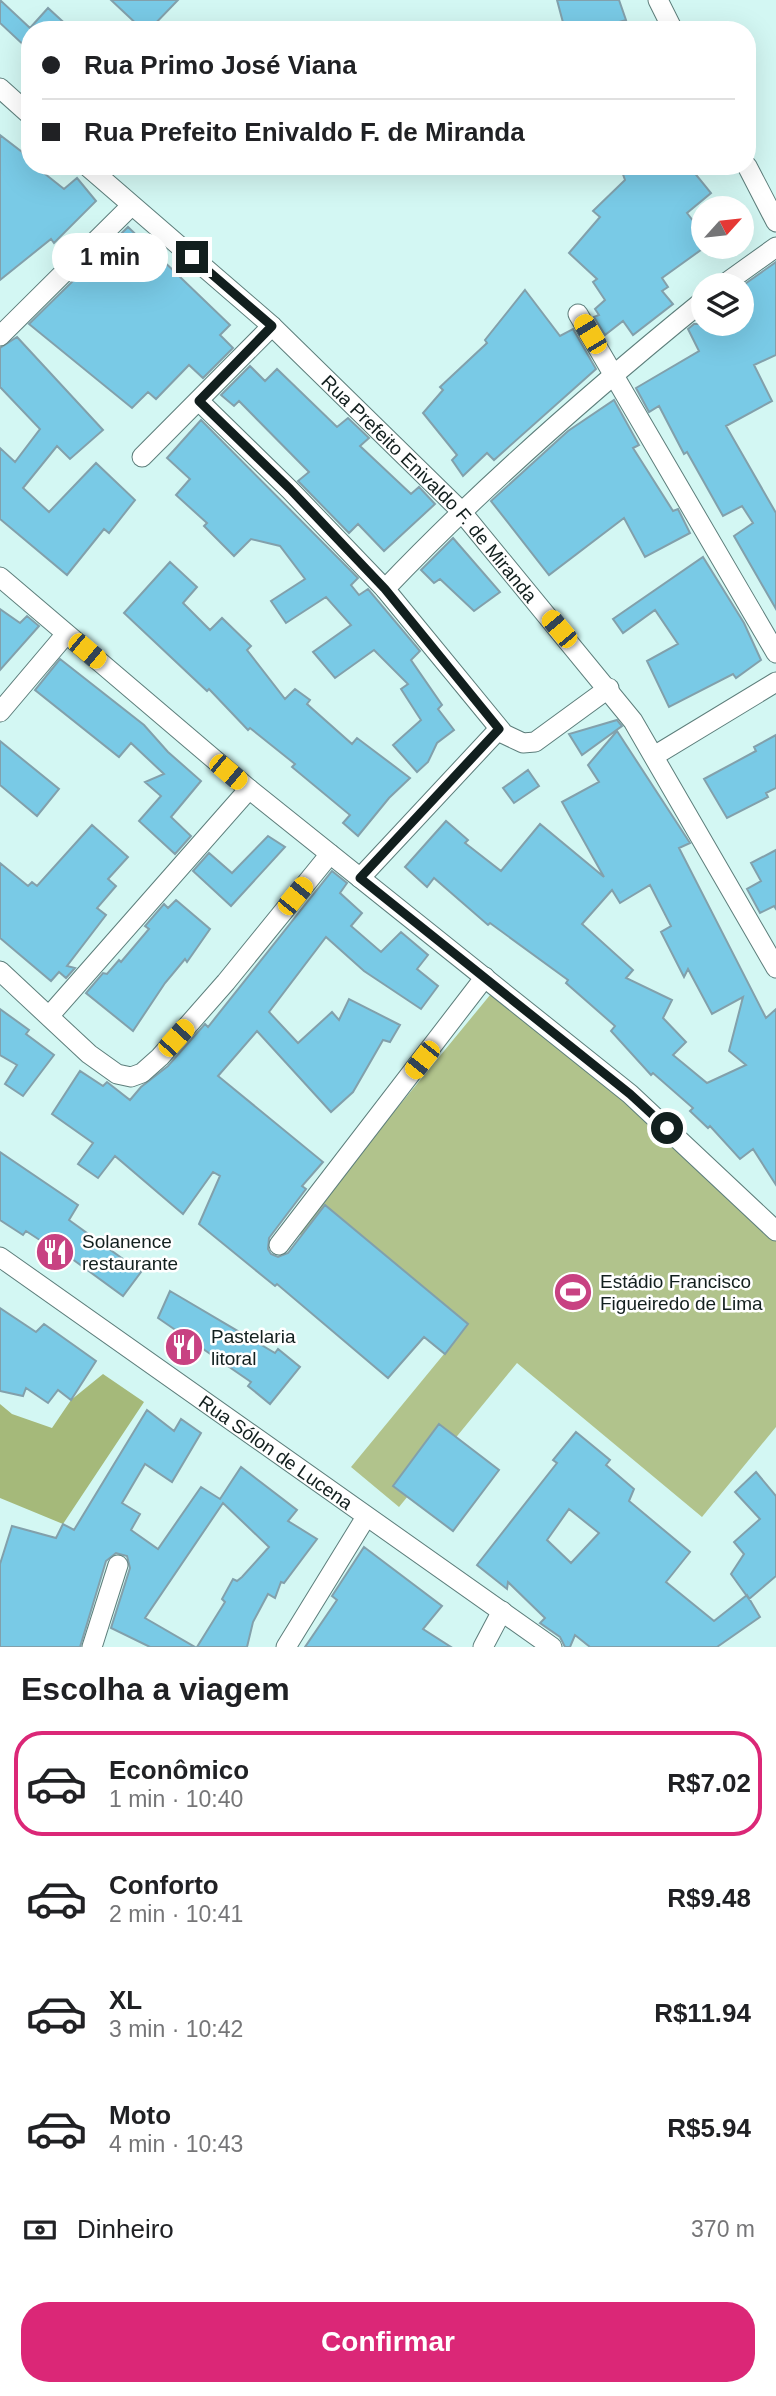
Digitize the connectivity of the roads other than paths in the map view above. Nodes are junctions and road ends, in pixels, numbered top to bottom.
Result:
1 (659, 0) edge
2 (669, 21) edge
3 (0, 88) edge
4 (21, 107) edge
5 (97, 175) edge
6 (752, 175) edge
7 (131, 206) junction
8 (776, 222) edge
9 (776, 247) edge
10 (740, 273) edge
11 (691, 311) edge
12 (578, 314) dead end
13 (272, 326) junction
14 (0, 336) edge
15 (614, 373) junction
16 (199, 401) junction
17 (142, 457) dead end
18 (460, 510) junction
19 (0, 578) edge
20 (385, 589) junction
21 (66, 634) junction
22 (776, 653) edge
23 (776, 682) edge
24 (609, 688) junction
25 (0, 712) edge
26 (499, 729) junction
27 (654, 756) junction
28 (248, 789) junction
29 (330, 854) junction
30 (360, 878) junction
31 (776, 968) edge
32 (0, 971) edge
33 (485, 977) junction
34 (50, 1015) junction
35 (776, 1230) edge
36 (279, 1245) dead end
37 (0, 1257) edge
38 (366, 1517) junction
39 (118, 1565) dead end
40 (502, 1611) junction
41 (92, 1647) edge
42 (286, 1647) edge
43 (483, 1647) edge
44 (552, 1647) edge

1 - 2 street
3 - 4 street
5 - 7 street, Rua Prefeito Enivaldo F. de Miranda
6 - 8 street
7 - 13 street, Rua Prefeito Enivaldo F. de Miranda
7 - 14 street
9 - 10 street
11 - 15 street
12 - 15 street
13 - 16 street
13 - 18 street, Rua Prefeito Enivaldo F. de Miranda
15 - 18 street
15 - 22 street
16 - 17 street
16 - 20 street
18 - 20 street
18 - 24 street, Rua Prefeito Enivaldo F. de Miranda
19 - 21 street
20 - 26 street
21 - 25 street
21 - 28 street
23 - 27 street
24 - 26 street
24 - 27 street, Rua Prefeito Enivaldo F. de Miranda
26 - 30 street
27 - 31 street, Rua Prefeito Enivaldo F. de Miranda
28 - 29 street
28 - 34 street
29 - 30 street
29 - 34 street
30 - 33 street
32 - 34 street
33 - 35 street
33 - 36 street
37 - 38 street, Rua Sólon de Lucena
38 - 40 street, Rua Sólon de Lucena
38 - 42 street
39 - 41 street
40 - 43 street
40 - 44 street, Rua Sólon de Lucena

